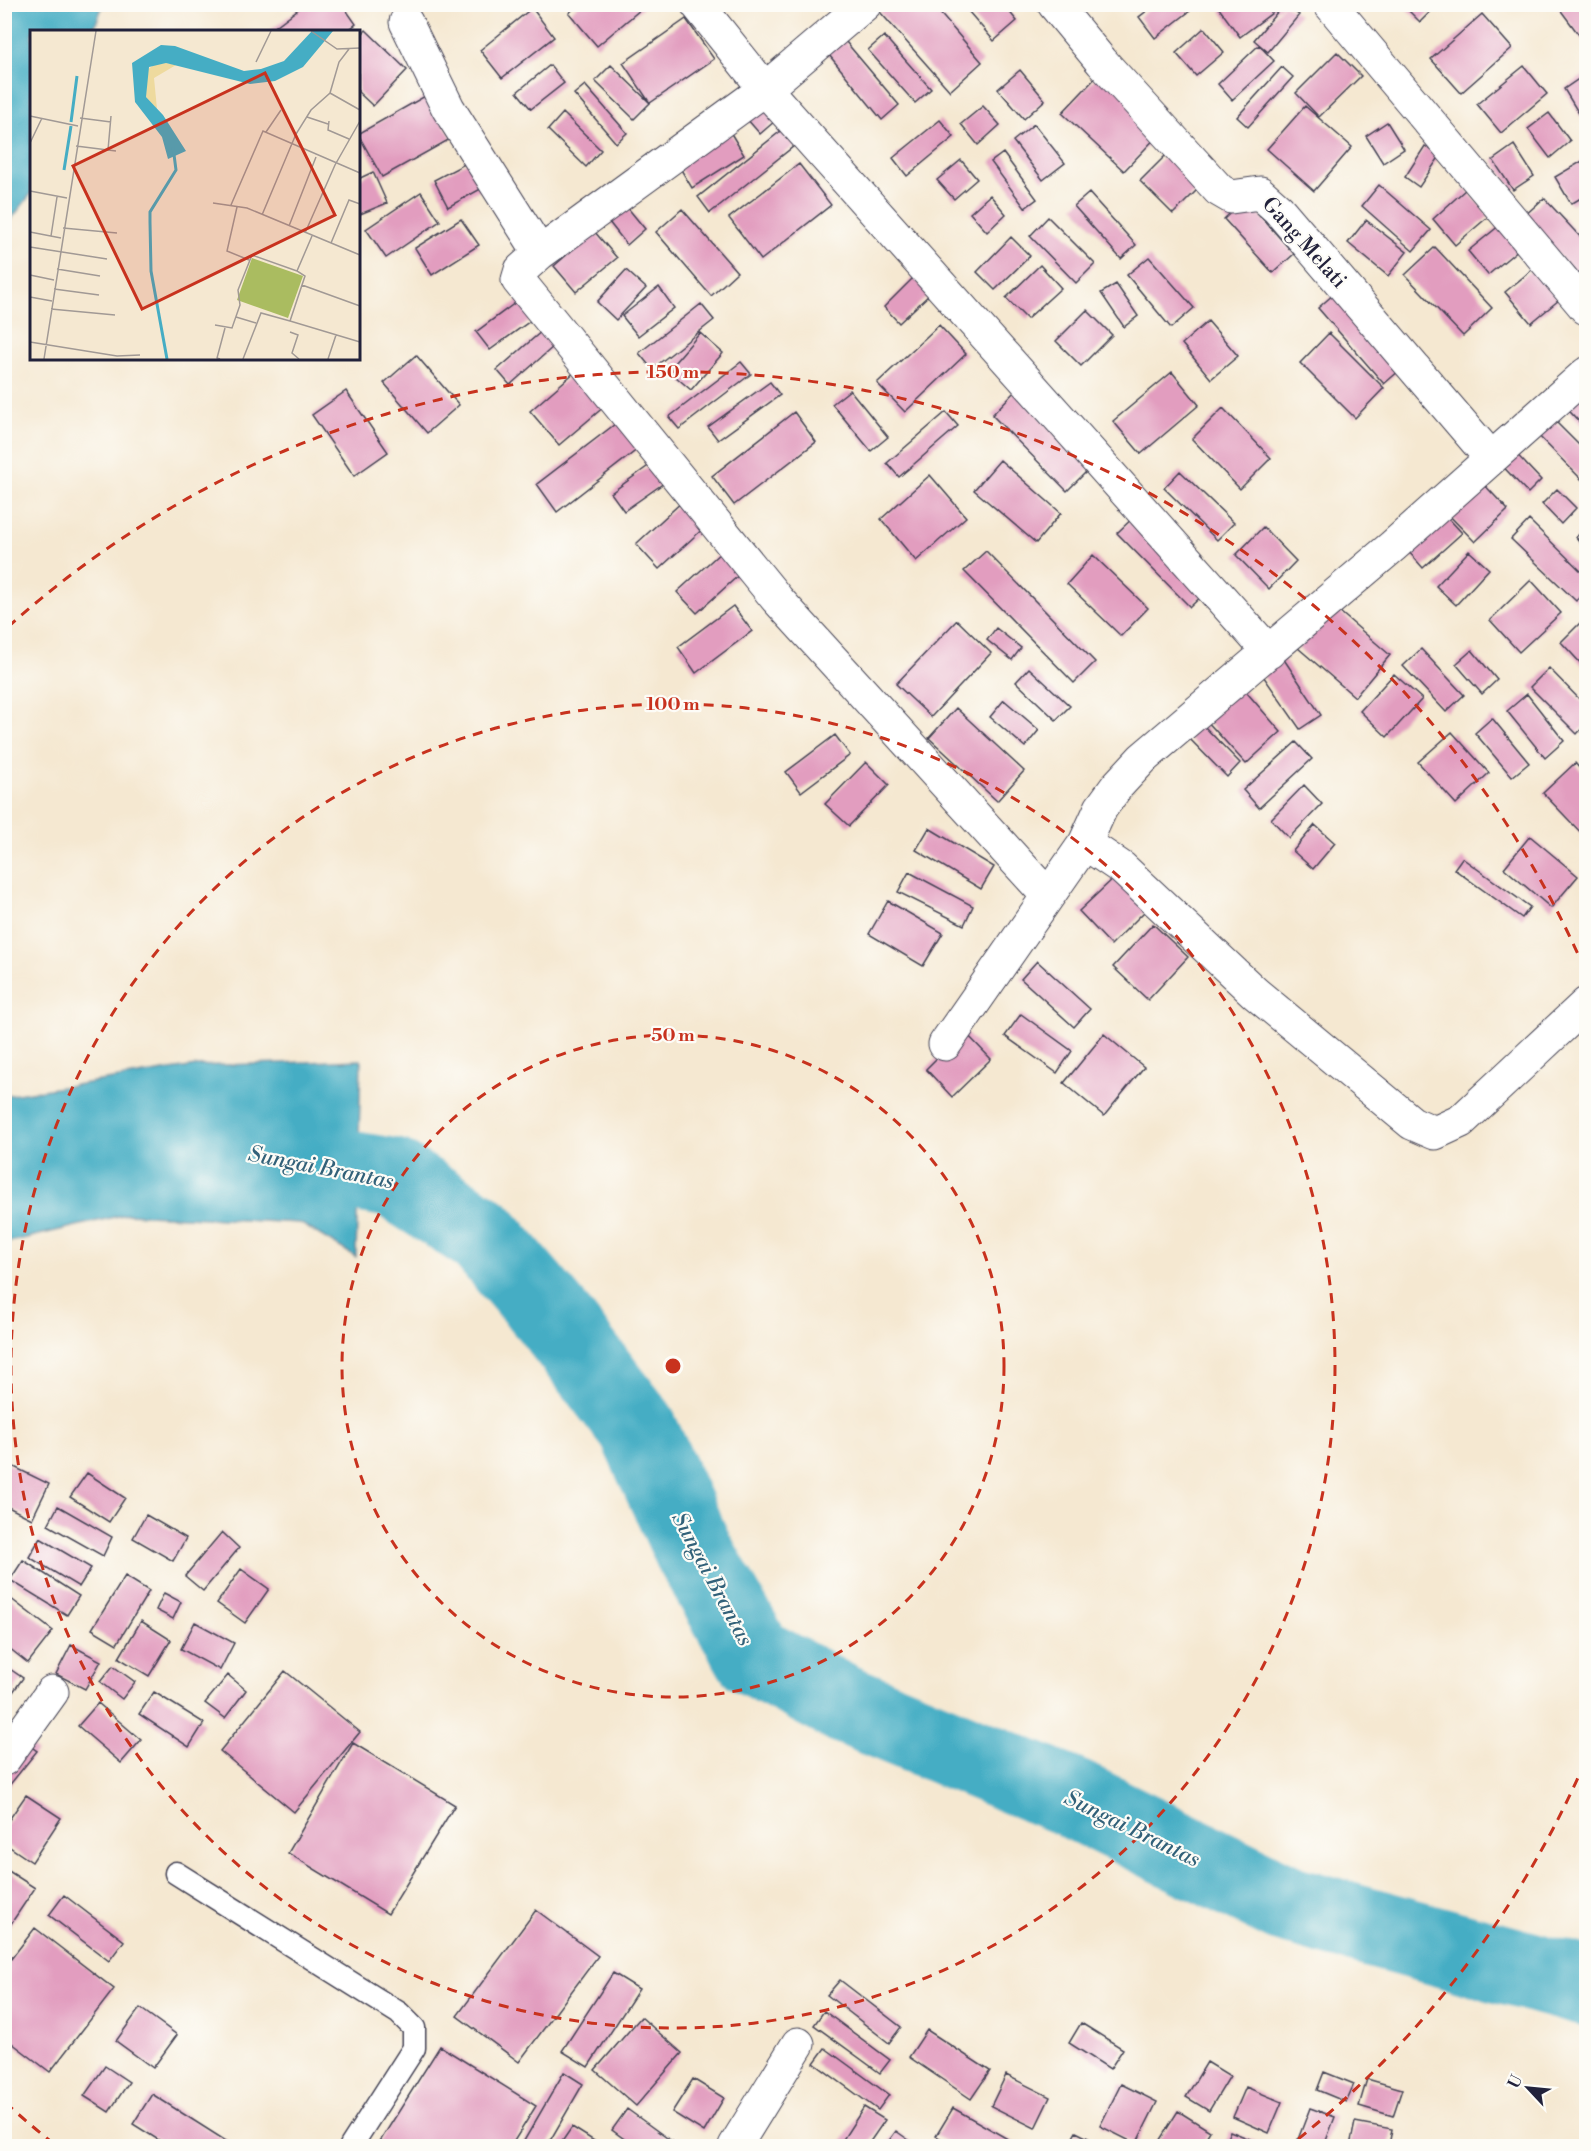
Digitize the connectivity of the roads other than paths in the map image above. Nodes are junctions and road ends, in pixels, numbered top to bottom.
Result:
1 (697, 4) edge
2 (865, 4) edge
3 (1054, 4) edge
4 (1330, 4) edge
5 (406, 22) dead end
6 (765, 90) junction
7 (540, 253) junction
8 (1587, 308) edge
9 (1587, 374) edge
10 (1491, 458) junction
11 (1269, 652) junction
12 (1085, 843) junction
13 (1048, 896) junction
14 (1587, 1004) edge
15 (945, 1044) dead end
16 (52, 1692) dead end
17 (4, 1759) edge
18 (176, 1873) dead end
19 (798, 2044) dead end
20 (351, 2146) edge
21 (735, 2146) edge

1 - 6 street
2 - 6 street
3 - 10 street, Gang Melati
4 - 8 street
5 - 7 street
6 - 7 street
6 - 11 street
7 - 13 street
9 - 10 street
10 - 11 street
11 - 12 street
12 - 13 street
12 - 14 street
13 - 15 street
16 - 17 street
18 - 20 lane
19 - 21 street

